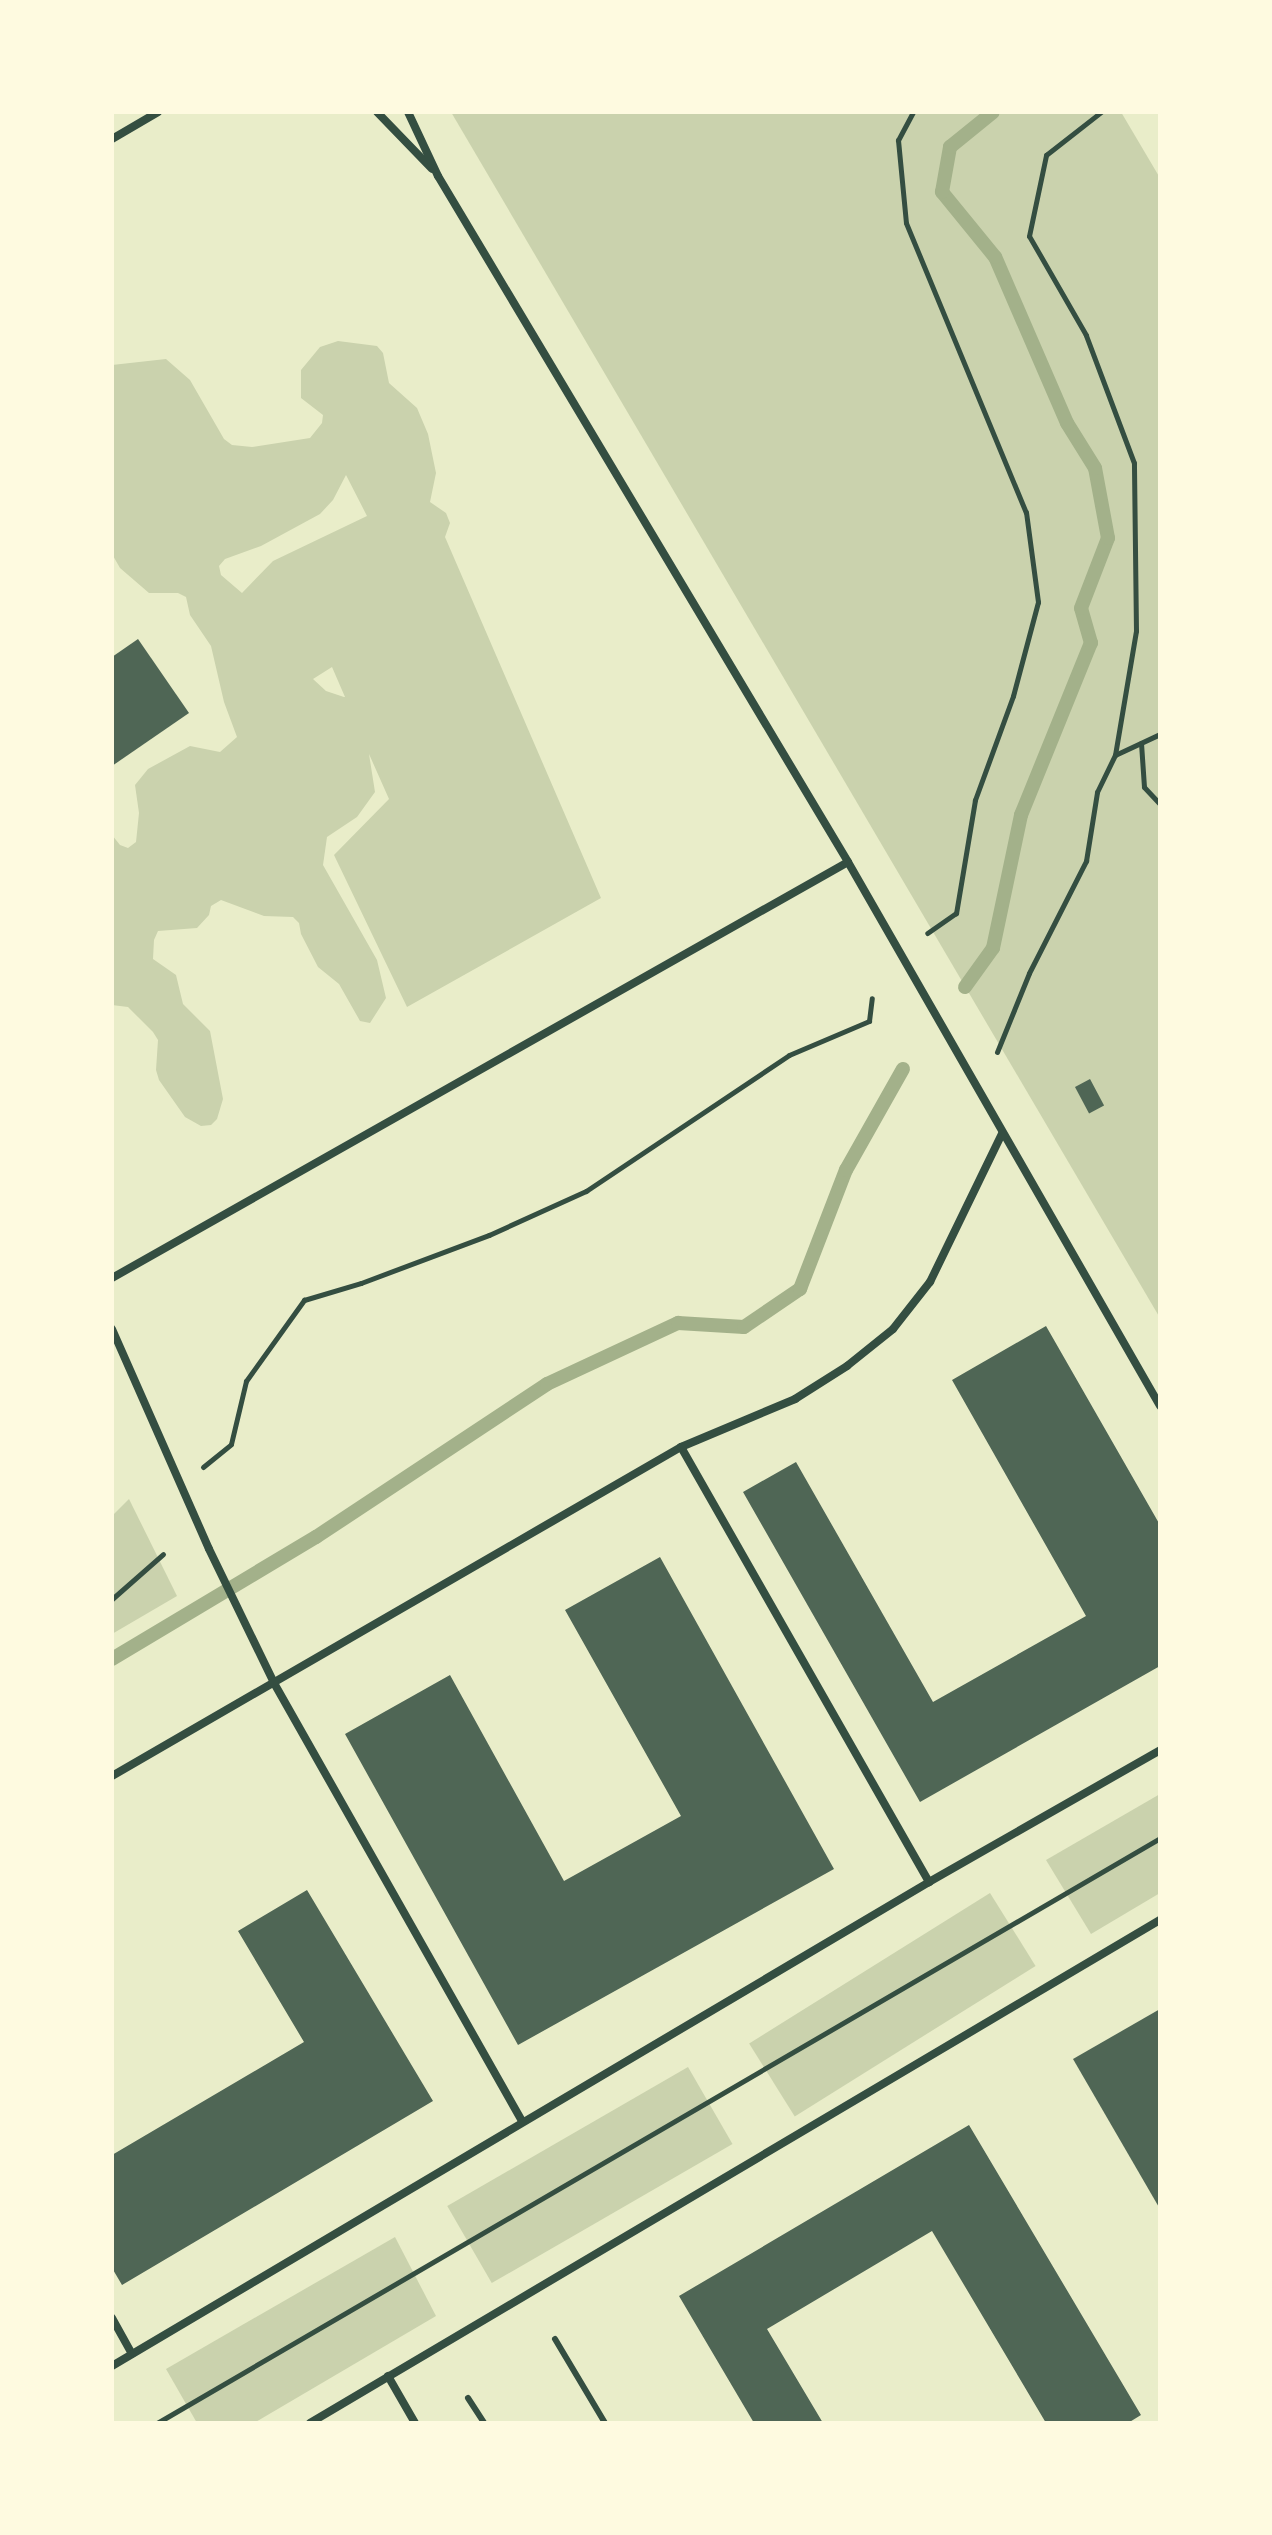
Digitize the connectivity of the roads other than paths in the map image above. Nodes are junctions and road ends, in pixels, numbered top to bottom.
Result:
1 (158, 112) edge
2 (377, 112) edge
3 (408, 112) edge
4 (112, 139) edge
5 (438, 176) junction
6 (848, 862) junction
7 (1002, 1134) junction
8 (112, 1278) edge
9 (112, 1329) edge
10 (1160, 1406) edge
11 (681, 1447) junction
12 (274, 1683) junction
13 (1160, 1750) edge
14 (112, 1776) edge
15 (929, 1882) junction
16 (1160, 1920) edge
17 (522, 2121) junction
18 (112, 2318) edge
19 (555, 2339) dead end
20 (132, 2354) junction
21 (112, 2366) edge
22 (388, 2376) junction
23 (468, 2398) dead end
24 (310, 2423) edge
25 (415, 2423) edge
26 (484, 2423) edge
27 (605, 2423) edge

1 - 4 street
2 - 5 street
3 - 5 street
5 - 6 street
6 - 7 street
6 - 8 street
7 - 10 street
7 - 11 street
9 - 12 street
11 - 12 street
11 - 15 street
12 - 14 street
12 - 17 street
13 - 15 street
15 - 17 street
16 - 22 street
17 - 20 street
18 - 20 street
19 - 27 lane
20 - 21 street
22 - 24 street
22 - 25 street
23 - 26 lane

